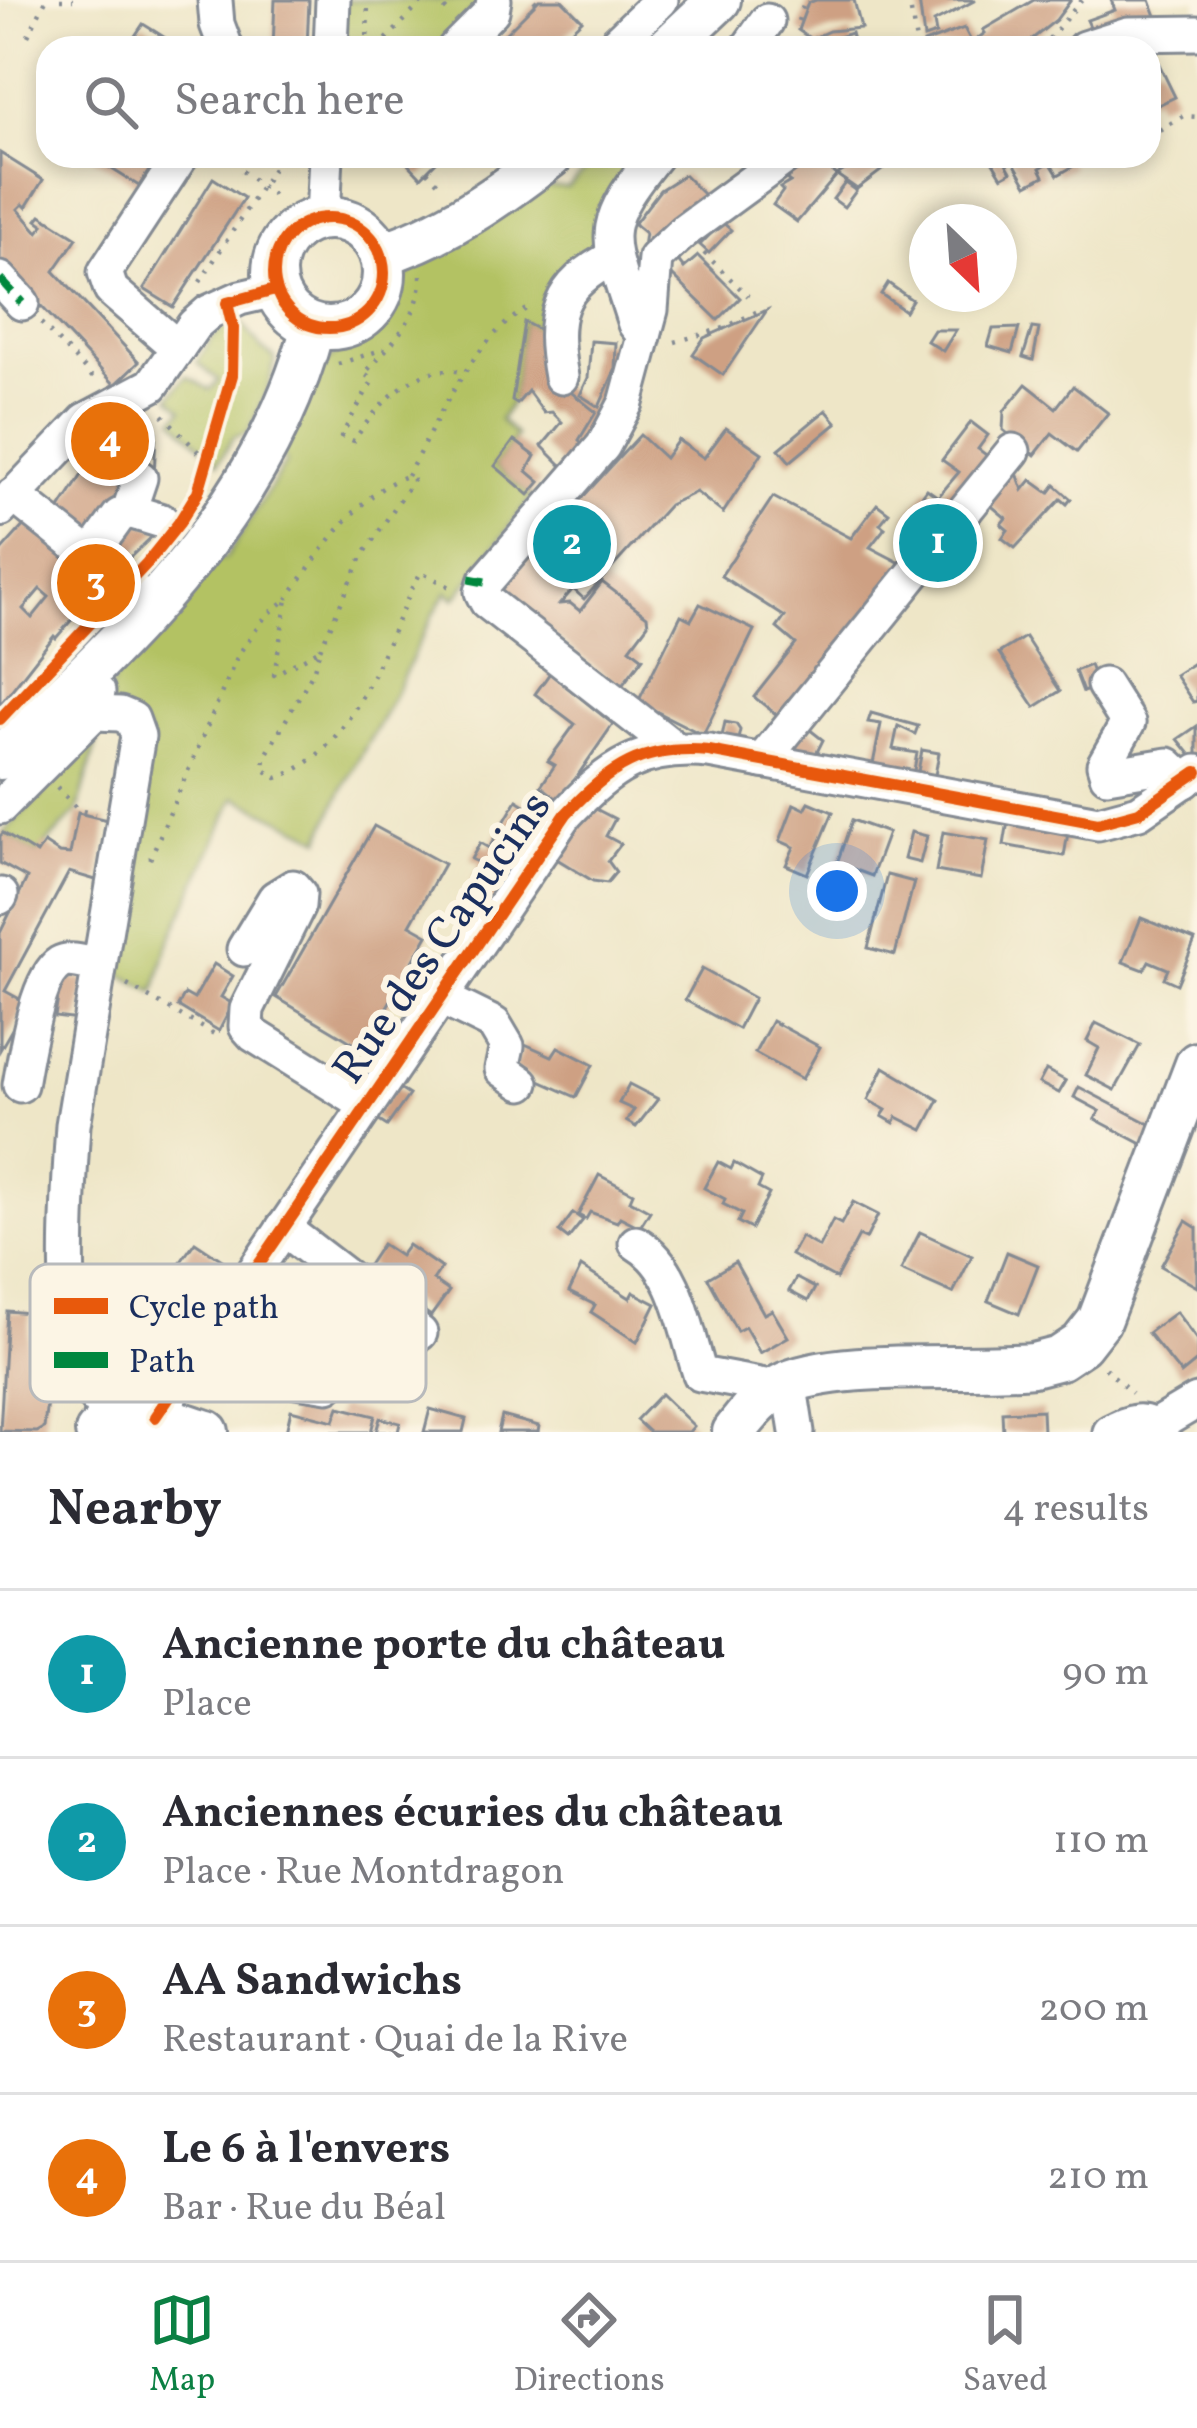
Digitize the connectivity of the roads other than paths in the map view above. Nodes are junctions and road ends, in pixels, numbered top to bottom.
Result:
1 (215, 0) edge
2 (333, 0) edge
3 (494, 0) edge
4 (610, 0) edge
5 (662, 0) edge
6 (719, 0) edge
7 (1197, 33) edge
8 (222, 36) edge
9 (332, 36) edge
10 (467, 36) edge
11 (635, 36) edge
12 (641, 36) edge
13 (648, 36) edge
14 (1123, 36) edge
15 (173, 168) edge
16 (325, 168) edge
17 (646, 168) edge
18 (771, 168) edge
19 (517, 170) edge
20 (323, 218) junction
21 (381, 254) junction
22 (614, 257) junction
23 (275, 290) junction
24 (642, 341) junction
25 (323, 345) junction
26 (178, 348) junction
27 (561, 377) dead end
28 (1012, 451) dead end
29 (5, 500) edge
30 (144, 503) dead end
31 (91, 555) junction
32 (152, 605) junction
33 (97, 664) junction
34 (1104, 685) dead end
35 (94, 713) junction
36 (674, 748) junction
37 (0, 758) edge
38 (762, 761) junction
39 (1191, 777) edge
40 (0, 807) edge
41 (244, 949) dead end
42 (111, 974) junction
43 (439, 998) junction
44 (1197, 1064) edge
45 (522, 1083) dead end
46 (20, 1085) dead end
47 (366, 1105) junction
48 (283, 1228) junction
49 (636, 1243) dead end
50 (69, 1264) edge
51 (258, 1264) edge
52 (330, 1264) edge
53 (780, 1387) junction
54 (1197, 1401) edge
55 (136, 1402) edge
56 (114, 1424) edge
57 (1140, 1427) edge
58 (207, 1432) edge
59 (734, 1432) edge
60 (796, 1432) edge

1 - 8 street
2 - 9 street
3 - 10 street
4 - 11 street
5 - 12 street
6 - 13 main road
7 - 14 street
15 - 26 street
16 - 20 street
17 - 22 street
18 - 24 street
19 - 21 main road
20 - 21 main road
20 - 23 main road
21 - 25 main road
22 - 24 street
22 - 27 street
23 - 25 main road
23 - 26 street
24 - 36 street
25 - 32 main road
26 - 29 street
28 - 38 street
29 - 31 street
30 - 31 street
31 - 32 street
32 - 33 main road
33 - 35 street
33 - 37 main road
34 - 39 street
35 - 40 street
35 - 42 street
36 - 38 street, Rue des Capucins
36 - 43 street, Rue des Capucins
38 - 39 street, Rue des Capucins
41 - 47 street
42 - 46 street
42 - 50 street
43 - 45 street
43 - 47 street, Rue des Capucins
44 - 53 main road
47 - 48 street, Rue des Capucins
48 - 51 street, Rue des Capucins
48 - 52 street
49 - 53 street
53 - 59 main road
53 - 60 street
54 - 57 street
55 - 56 street, Rue des Capucins
56 - 58 main road

